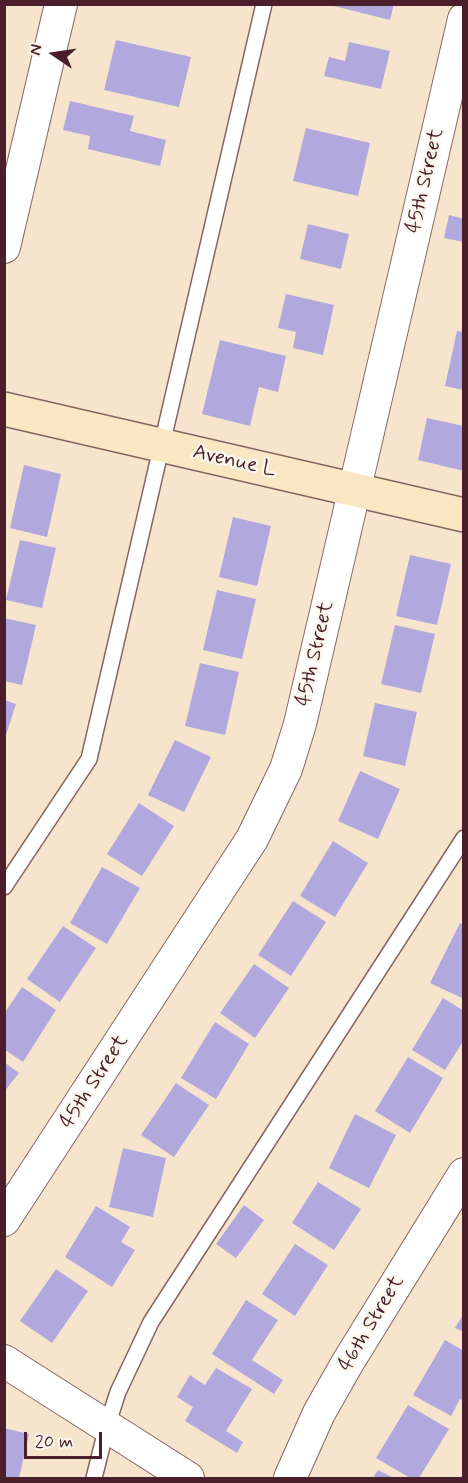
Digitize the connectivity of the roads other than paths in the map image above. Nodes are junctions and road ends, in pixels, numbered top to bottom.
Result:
1 (61, 4) edge
2 (264, 4) edge
3 (464, 20) edge
4 (4, 247) edge
5 (4, 409) edge
6 (163, 445) junction
7 (354, 490) junction
8 (464, 515) edge
9 (464, 838) edge
10 (4, 887) edge
11 (464, 1174) edge
12 (4, 1220) edge
13 (4, 1361) edge
14 (106, 1426) junction
15 (94, 1479) edge
16 (188, 1479) edge
17 (290, 1479) edge

1 - 4 street
2 - 6 lane
3 - 7 street, 45th Street
5 - 6 street, Avenue L
6 - 7 street, Avenue L
6 - 10 lane
7 - 8 street, Avenue L
7 - 12 street, 45th Street
9 - 14 lane
11 - 17 street, 46th Street
13 - 14 street
14 - 15 lane
14 - 16 street

